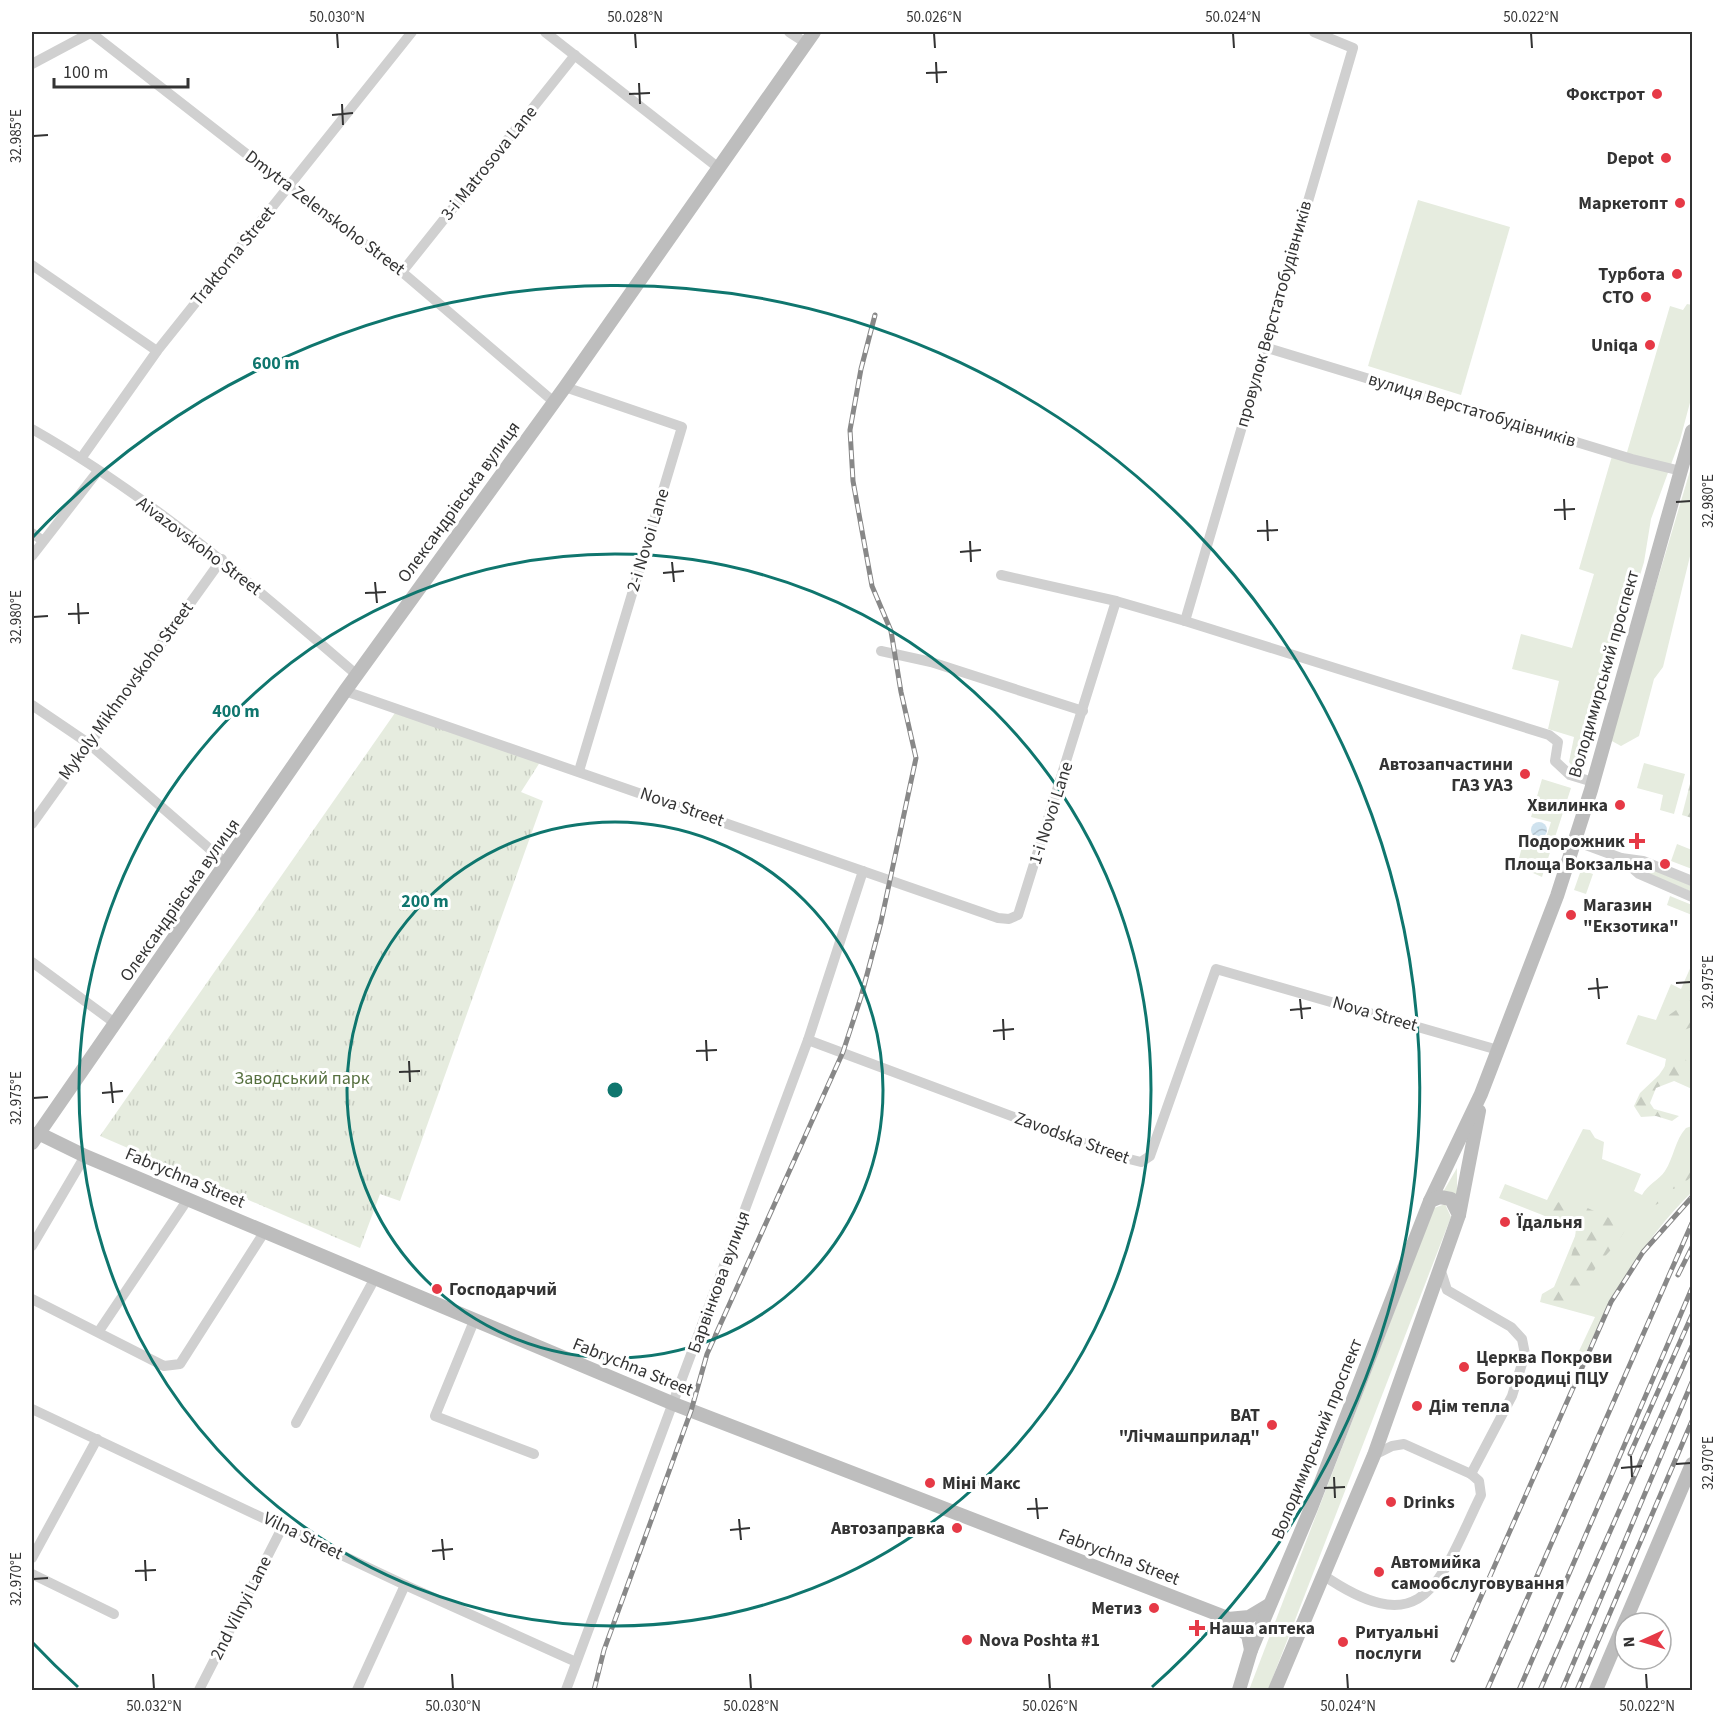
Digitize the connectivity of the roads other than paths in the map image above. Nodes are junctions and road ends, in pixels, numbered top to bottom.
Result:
1 (91, 32) edge
2 (412, 32) edge
3 (545, 32) edge
4 (789, 32) edge
5 (814, 32) edge
6 (1314, 32) edge
7 (806, 43) junction
8 (575, 55) junction
9 (32, 64) edge
10 (720, 169) junction
11 (289, 187) junction
12 (32, 265) edge
13 (402, 272) junction
14 (1263, 346) junction
15 (157, 351) junction
16 (566, 387) junction
17 (554, 402) junction
18 (32, 429) edge
19 (1692, 431) edge
20 (82, 457) junction
21 (98, 471) junction
22 (1681, 471) junction
23 (32, 532) edge
24 (42, 540) junction
25 (32, 556) edge
26 (222, 559) junction
27 (1001, 575) dead end
28 (1116, 601) junction
29 (1185, 621) junction
30 (881, 651) dead end
31 (357, 675) junction
32 (345, 691) junction
33 (32, 705) edge
34 (1083, 711) junction
35 (87, 743) junction
36 (579, 771) junction
37 (1593, 782) junction
38 (32, 824) edge
39 (1575, 841) junction
40 (1621, 858) junction
41 (227, 864) junction
42 (863, 871) junction
43 (1692, 881) edge
44 (1692, 897) edge
45 (1018, 915) joint
46 (32, 962) edge
47 (1216, 969) joint
48 (116, 1024) junction
49 (808, 1040) junction
50 (1498, 1050) junction
51 (1481, 1094) junction
52 (34, 1136) edge
53 (85, 1156) junction
54 (188, 1199) junction
55 (1430, 1202) junction
56 (1459, 1215) junction
57 (265, 1232) junction
58 (32, 1246) edge
59 (1440, 1267) junction
60 (375, 1278) junction
61 (32, 1299) edge
62 (474, 1321) junction
63 (99, 1331) junction
64 (674, 1404) junction
65 (32, 1409) edge
66 (296, 1423) dead end
67 (97, 1439) junction
68 (534, 1454) dead end
69 (1374, 1455) junction
70 (1692, 1464) edge
71 (1471, 1473) junction
72 (283, 1526) junction
73 (32, 1558) edge
74 (32, 1574) edge
75 (1323, 1575) junction
76 (405, 1585) junction
77 (1269, 1605) junction
78 (114, 1614) dead end
79 (1246, 1623) junction
80 (1251, 1650) junction
81 (576, 1662) junction
82 (199, 1690) edge
83 (357, 1690) edge
84 (566, 1690) edge
85 (1239, 1690) edge
86 (1275, 1690) edge
87 (1596, 1690) edge

1 - 9 street
1 - 11 street, Dmytra Zelenskoho Street
2 - 11 street, Traktorna Street
3 - 8 street
4 - 7 street
5 - 7 main road, Олександрівська вулиця
6 - 14 street, провулок Верстатобудівників
7 - 10 main road, Олександрівська вулиця
8 - 10 street
8 - 13 street, 3-i Matrosova Lane
10 - 16 main road, Олександрівська вулиця
11 - 13 street, Dmytra Zelenskoho Street
11 - 15 street, Traktorna Street
12 - 15 street
13 - 17 street, Dmytra Zelenskoho Street
14 - 22 street, вулиця Верстатобудівників
14 - 29 street, провулок Верстатобудівників
15 - 20 street, Traktorna Street
16 - 17 main road, Олександрівська вулиця
16 - 36 street, 2-i Novoi Lane
17 - 31 main road, Олександрівська вулиця
18 - 20 street, Aivazovskoho Street
19 - 22 main road, Володимирський проспект
20 - 21 street, Aivazovskoho Street
21 - 24 street
21 - 26 street, Aivazovskoho Street
22 - 37 main road, Володимирський проспект
23 - 24 street
24 - 25 street
26 - 31 street, Aivazovskoho Street
26 - 35 street, Mykoly Mikhnovskoho Street
27 - 28 street
28 - 29 street
28 - 34 street, 1-i Novoi Lane
29 - 37 street
30 - 34 street
31 - 32 main road, Олександрівська вулиця
32 - 36 street, Nova Street
32 - 41 main road, Олександрівська вулиця
33 - 35 street
34 - 45 street, 1-i Novoi Lane
35 - 38 street, Mykoly Mikhnovskoho Street
35 - 41 street
36 - 42 street, Nova Street
37 - 39 main road, Володимирський проспект
39 - 40 street
39 - 50 main road, Володимирський проспект
40 - 43 street
40 - 44 street
41 - 48 main road, Олександрівська вулиця
42 - 45 street, Nova Street
42 - 49 street, Барвінкова вулиця
46 - 48 street
47 - 49 street, Zavodska Street
47 - 50 street, Nova Street
48 - 52 main road, Олександрівська вулиця
49 - 64 street, Барвінкова вулиця
50 - 51 main road, Володимирський проспект
51 - 55 main road, Володимирський проспект
51 - 56 main road, Володимирський проспект
52 - 53 main road, Fabrychna Street
53 - 54 main road, Fabrychna Street
53 - 58 street
54 - 57 main road, Fabrychna Street
54 - 63 street
55 - 56 main road
55 - 77 main road, Володимирський проспект
56 - 59 main road, Володимирський проспект
57 - 60 main road, Fabrychna Street
57 - 63 street
59 - 69 main road, Володимирський проспект
59 - 71 street
60 - 62 main road, Fabrychna Street
60 - 66 street
61 - 63 street
62 - 64 main road, Fabrychna Street
62 - 68 street
64 - 79 main road, Fabrychna Street
64 - 81 street, Барвінкова вулиця
65 - 67 street, Vilna Street
67 - 72 street, Vilna Street
67 - 73 street
69 - 71 street
69 - 75 main road, Володимирський проспект
70 - 87 main road
71 - 75 street
72 - 76 street, Vilna Street
72 - 82 street, 2nd Vilnyi Lane
74 - 78 street
75 - 86 main road, Володимирський проспект
76 - 81 street, Vilna Street
76 - 83 street
77 - 79 main road
77 - 80 main road, Володимирський проспект
79 - 80 main road
80 - 85 main road, Володимирський проспект
81 - 84 street, Барвінкова вулиця

